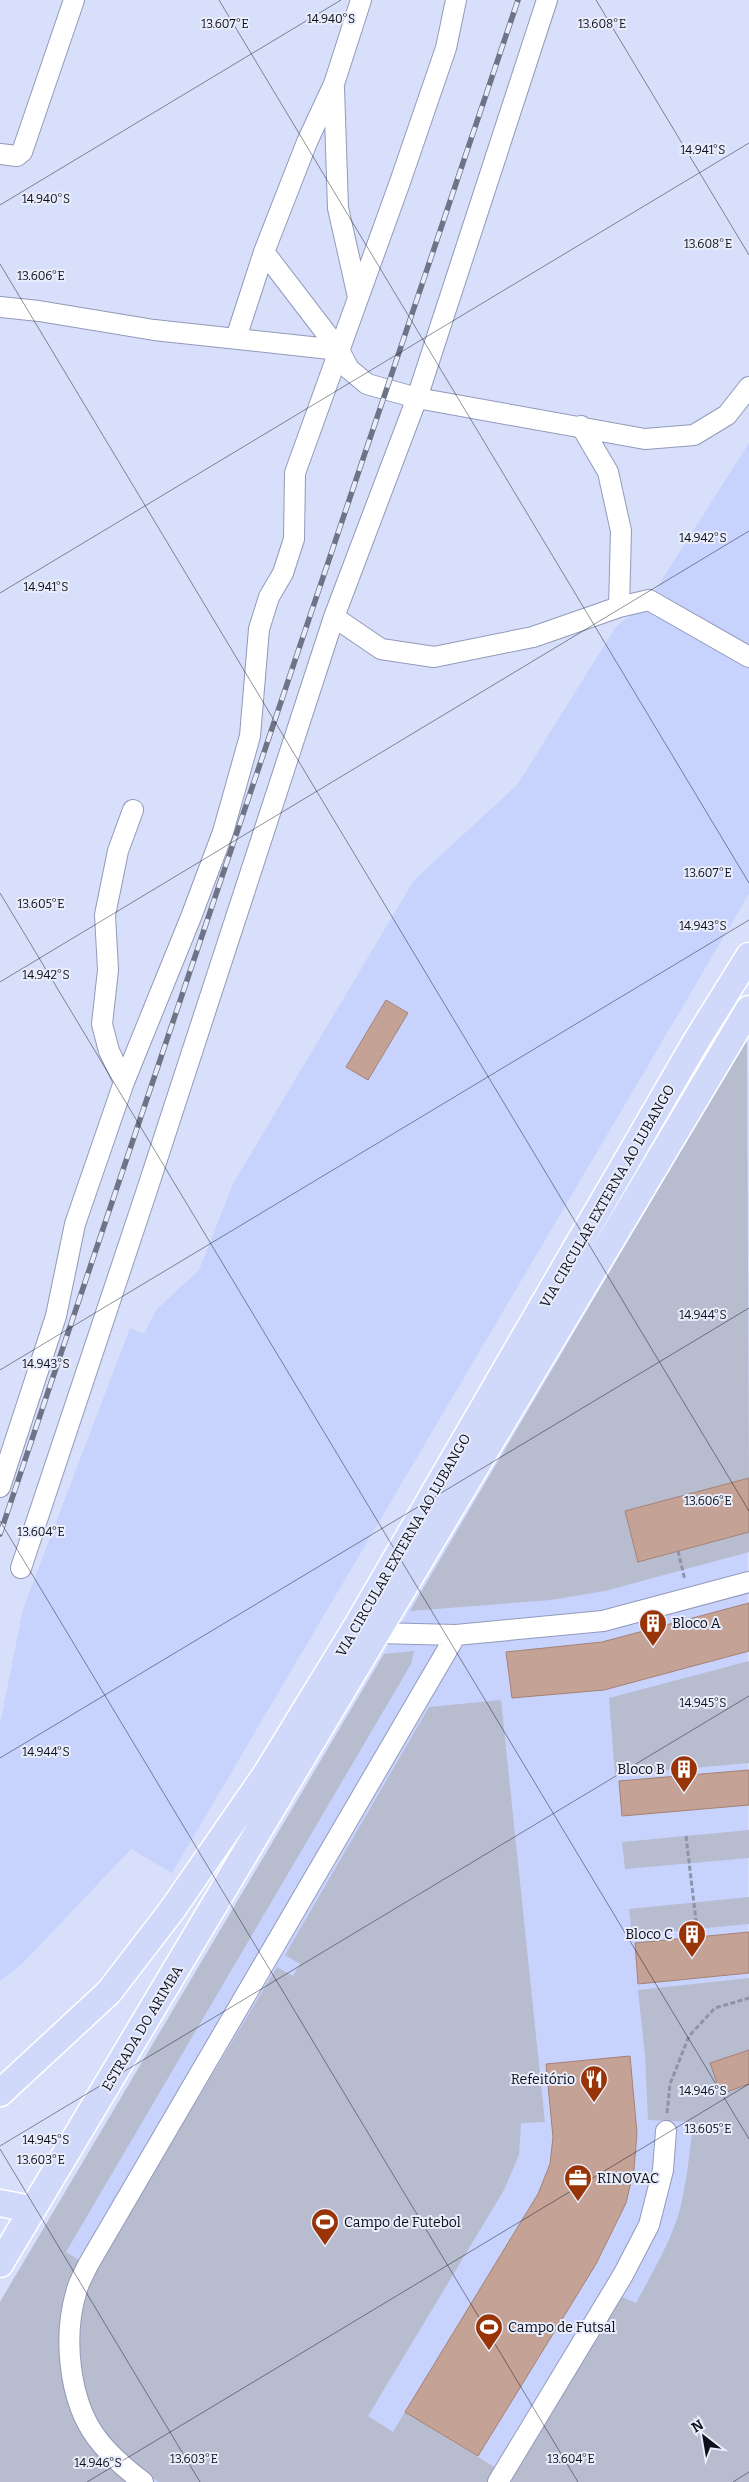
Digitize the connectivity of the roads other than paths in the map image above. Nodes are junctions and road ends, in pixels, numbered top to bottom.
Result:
1 (74, 0) edge
2 (361, 0) edge
3 (456, 0) edge
4 (548, 0) edge
5 (334, 84) junction
6 (0, 154) edge
7 (264, 252) junction
8 (358, 297) junction
9 (0, 307) edge
10 (236, 338) junction
11 (339, 350) junction
12 (749, 387) edge
13 (417, 398) junction
14 (581, 426) junction
15 (619, 608) junction
16 (334, 617) junction
17 (749, 657) edge
18 (133, 810) dead end
19 (749, 956) edge
20 (749, 1009) edge
21 (124, 1082) junction
22 (0, 1487) edge
23 (21, 1568) dead end
24 (749, 1582) edge
25 (377, 1633) junction
26 (456, 1635) junction
27 (281, 1792) joint
28 (0, 2092) edge
29 (666, 2131) road end
30 (0, 2203) edge
31 (31, 2209) junction
32 (0, 2264) edge
33 (143, 2482) edge
34 (498, 2482) edge

1 - 6 street
2 - 5 street
3 - 8 street
4 - 13 street
5 - 7 street
5 - 8 street
7 - 10 street
7 - 11 street
8 - 11 street
9 - 10 street
10 - 11 street
11 - 13 street
11 - 21 street
12 - 14 street
13 - 14 street
13 - 16 street
14 - 15 street
15 - 16 street
15 - 17 street
16 - 23 street
18 - 21 street
19 - 28 main road, VIA CIRCULAR EXTERNA AO LUBANGO
20 - 25 main road, VIA CIRCULAR EXTERNA AO LUBANGO
21 - 22 street
24 - 26 street
25 - 26 street
25 - 27 main road, VIA CIRCULAR EXTERNA AO LUBANGO
26 - 33 street
27 - 31 main road, ESTRADA DO ARIMBA
29 - 34 street
30 - 31 main road
31 - 32 main road, ESTRADA DO ARIMBA

